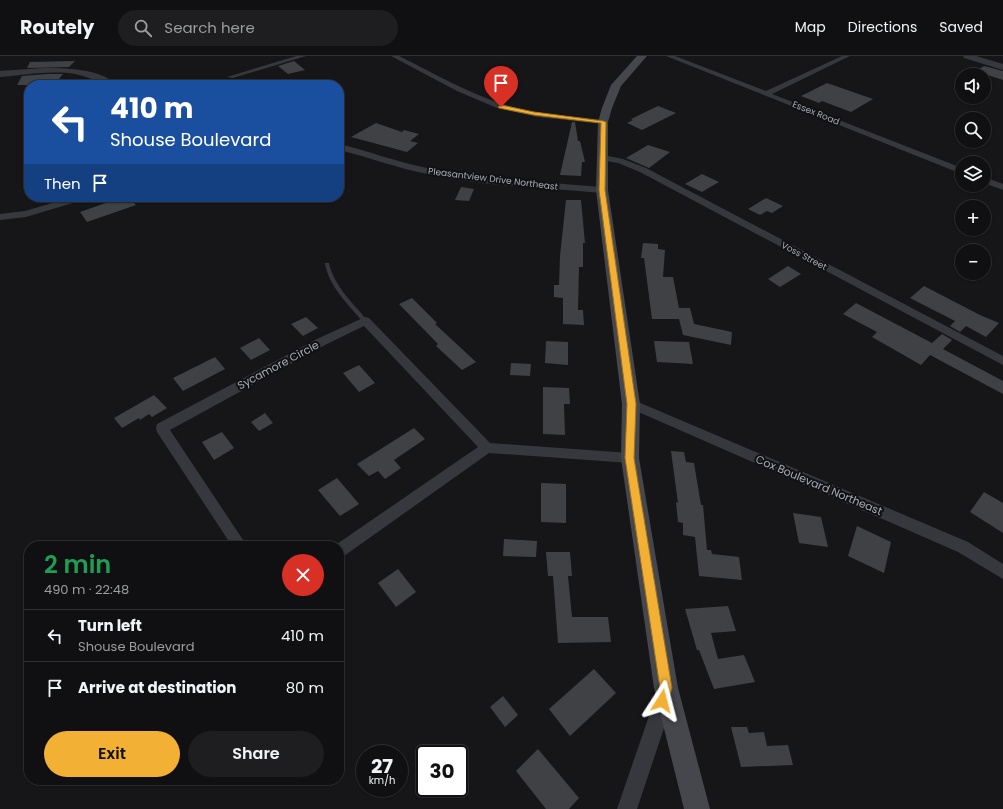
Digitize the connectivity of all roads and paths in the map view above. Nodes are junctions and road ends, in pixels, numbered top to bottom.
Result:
1 (303, 56) edge
2 (394, 56) edge
3 (642, 56) edge
4 (669, 56) edge
5 (847, 56) edge
6 (967, 56) edge
7 (1003, 67) edge
8 (0, 74) edge
9 (231, 77) dead end
10 (103, 80) edge
11 (766, 94) junction
12 (603, 122) junction
13 (344, 148) edge
14 (603, 158) junction
15 (955, 168) edge
16 (991, 183) edge
17 (1003, 187) edge
18 (602, 190) junction
19 (67, 202) edge
20 (0, 218) edge
21 (327, 264) dead end
22 (365, 321) junction
23 (1003, 361) edge
24 (631, 404) junction
25 (487, 448) junction
26 (630, 458) junction
27 (237, 541) edge
28 (344, 548) edge
29 (1003, 572) edge
30 (666, 688) junction
31 (627, 809) edge
32 (698, 809) edge

1 - 9 street
2 - 12 street
3 - 12 main road
4 - 11 street, Essex Road
5 - 11 street
6 - 7 street
8 - 10 street
11 - 15 street, Essex Road
12 - 14 main road
13 - 18 street, Pleasantview Drive Northeast
14 - 18 main road
14 - 23 street, Voss Street
16 - 17 street
18 - 24 main road
19 - 20 street
21 - 22 lane
22 - 25 street
22 - 27 street, Sycamore Circle
24 - 26 main road
24 - 29 street, Cox Boulevard Northeast
25 - 26 street
25 - 28 street
26 - 30 main road
30 - 31 street
30 - 32 main road

